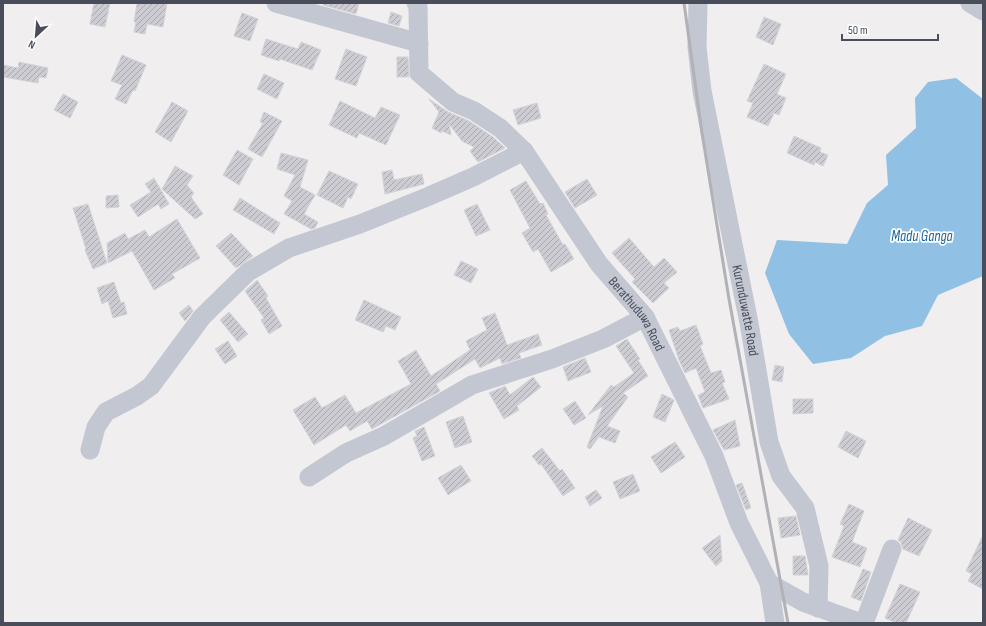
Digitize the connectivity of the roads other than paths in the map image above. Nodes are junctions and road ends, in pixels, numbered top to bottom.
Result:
1 (276, 3) edge
2 (416, 3) edge
3 (698, 3) edge
4 (970, 3) edge
5 (983, 11) edge
6 (419, 43) junction
7 (524, 151) junction
8 (645, 317) junction
9 (90, 450) dead end
10 (309, 477) dead end
11 (892, 549) dead end
12 (769, 583) junction
13 (818, 608) junction
14 (775, 623) edge
15 (862, 623) edge

1 - 6 street
2 - 6 street, Berathuduwa Road
3 - 13 street, Kurunduwatte Road
4 - 5 street
6 - 7 street, Berathuduwa Road
7 - 8 street, Berathuduwa Road
7 - 9 street
8 - 10 street
8 - 12 street, Berathuduwa Road
11 - 15 street
12 - 13 street
12 - 14 street, Berathuduwa Road
13 - 15 street

